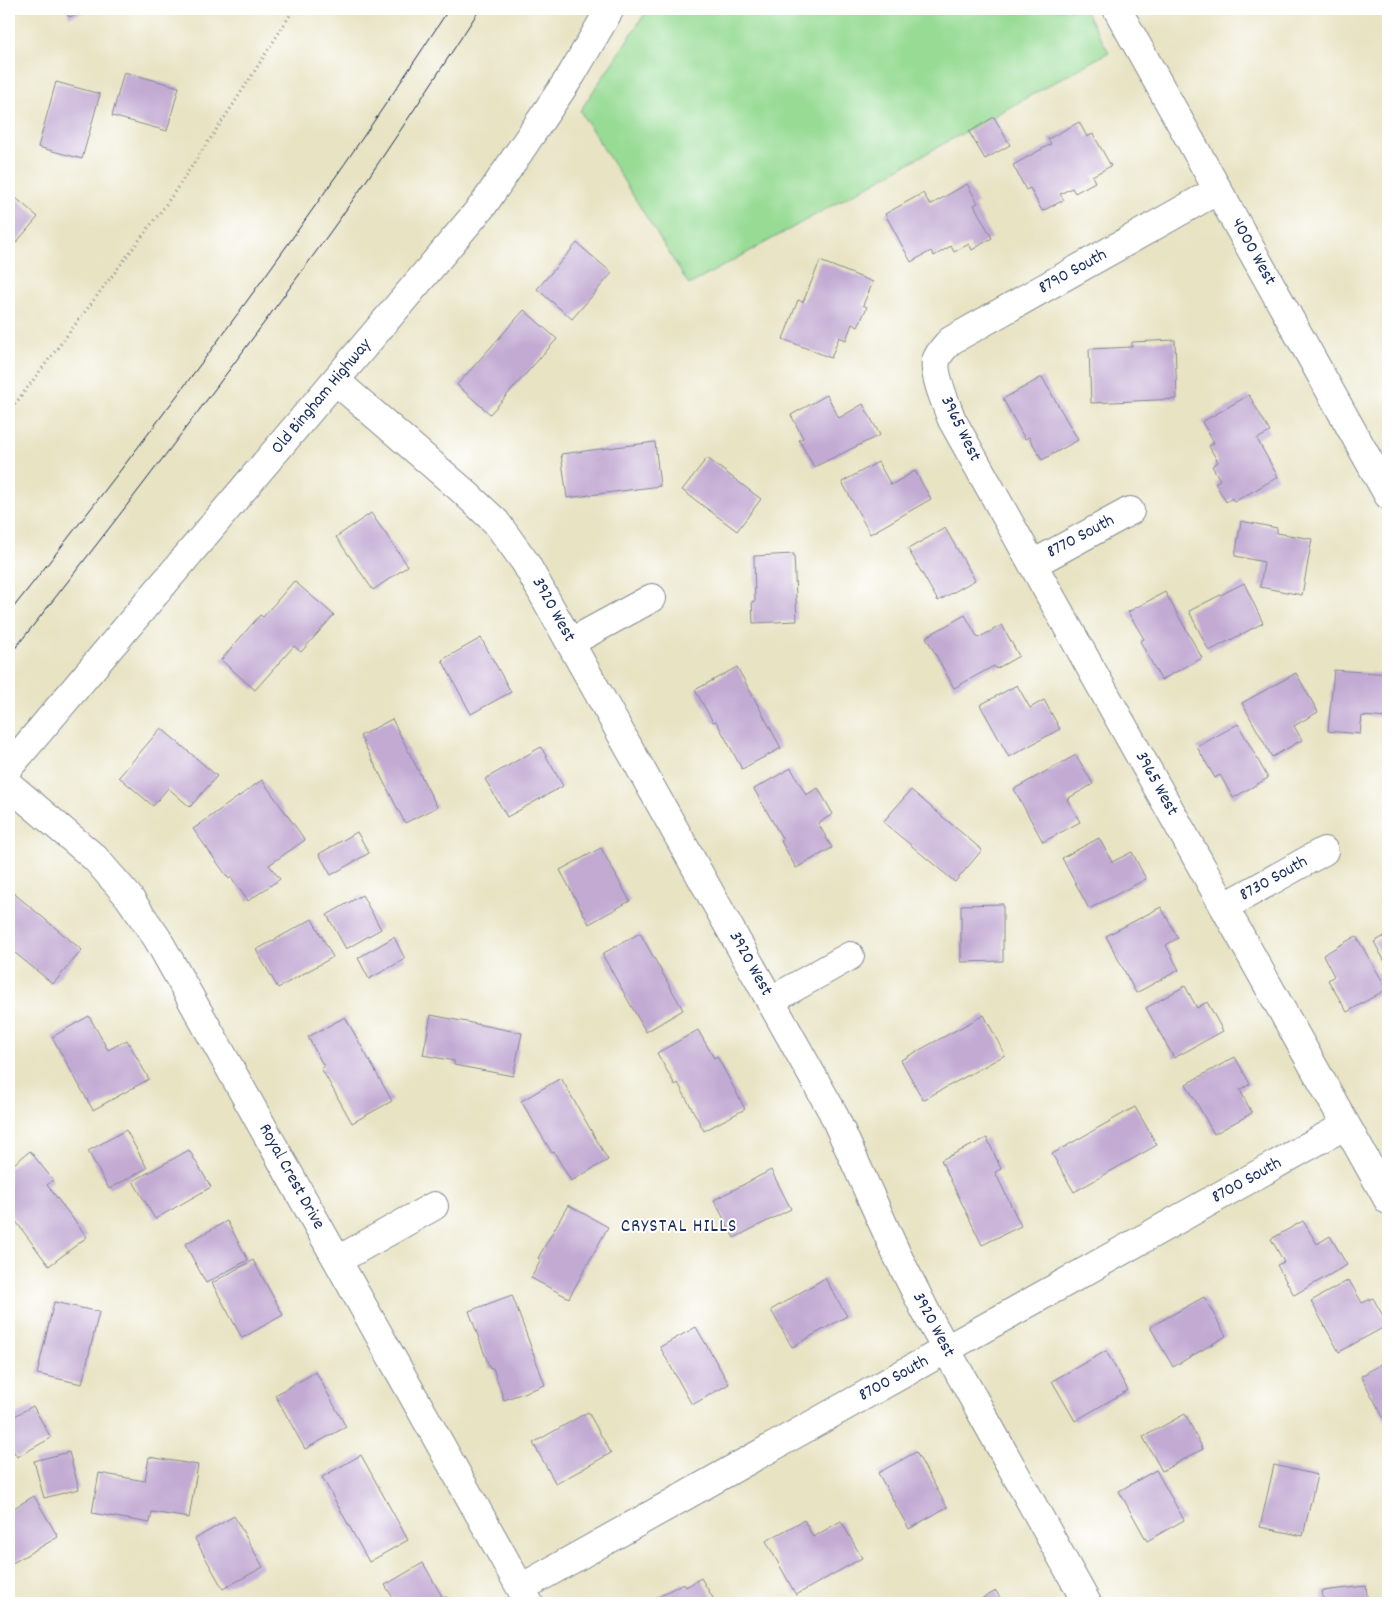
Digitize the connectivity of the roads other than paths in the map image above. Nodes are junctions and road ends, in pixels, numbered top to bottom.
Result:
1 (610, 9) edge
2 (1117, 9) edge
3 (1218, 190) junction
4 (936, 362) joint
5 (336, 381) junction
6 (1388, 495) edge
7 (1130, 511) dead end
8 (1033, 564) junction
9 (652, 598) dead end
10 (571, 642) junction
11 (9, 767) edge
12 (9, 785) edge
13 (1324, 851) dead end
14 (1224, 907) junction
15 (850, 956) dead end
16 (770, 1001) junction
17 (1346, 1125) junction
18 (1388, 1200) edge
19 (434, 1206) dead end
20 (338, 1260) junction
21 (947, 1350) junction
22 (525, 1596) edge
23 (1087, 1603) edge

1 - 5 street, Old Bingham Highway
2 - 3 street, 4000 West
3 - 4 street, 8790 South
3 - 6 street, 4000 West
4 - 8 street, 3965 West
5 - 10 street, 3920 West
5 - 11 street, Old Bingham Highway
7 - 8 street, 8770 South
8 - 14 street, 3965 West
9 - 10 street
10 - 16 street, 3920 West
12 - 20 street, Royal Crest Drive
13 - 14 street, 8730 South
14 - 17 street, 3965 West
15 - 16 street
16 - 21 street, 3920 West
17 - 18 street, 3965 West
17 - 21 street, 8700 South
19 - 20 street
20 - 22 street, Royal Crest Drive
21 - 22 street, 8700 South
21 - 23 street, 3920 West

